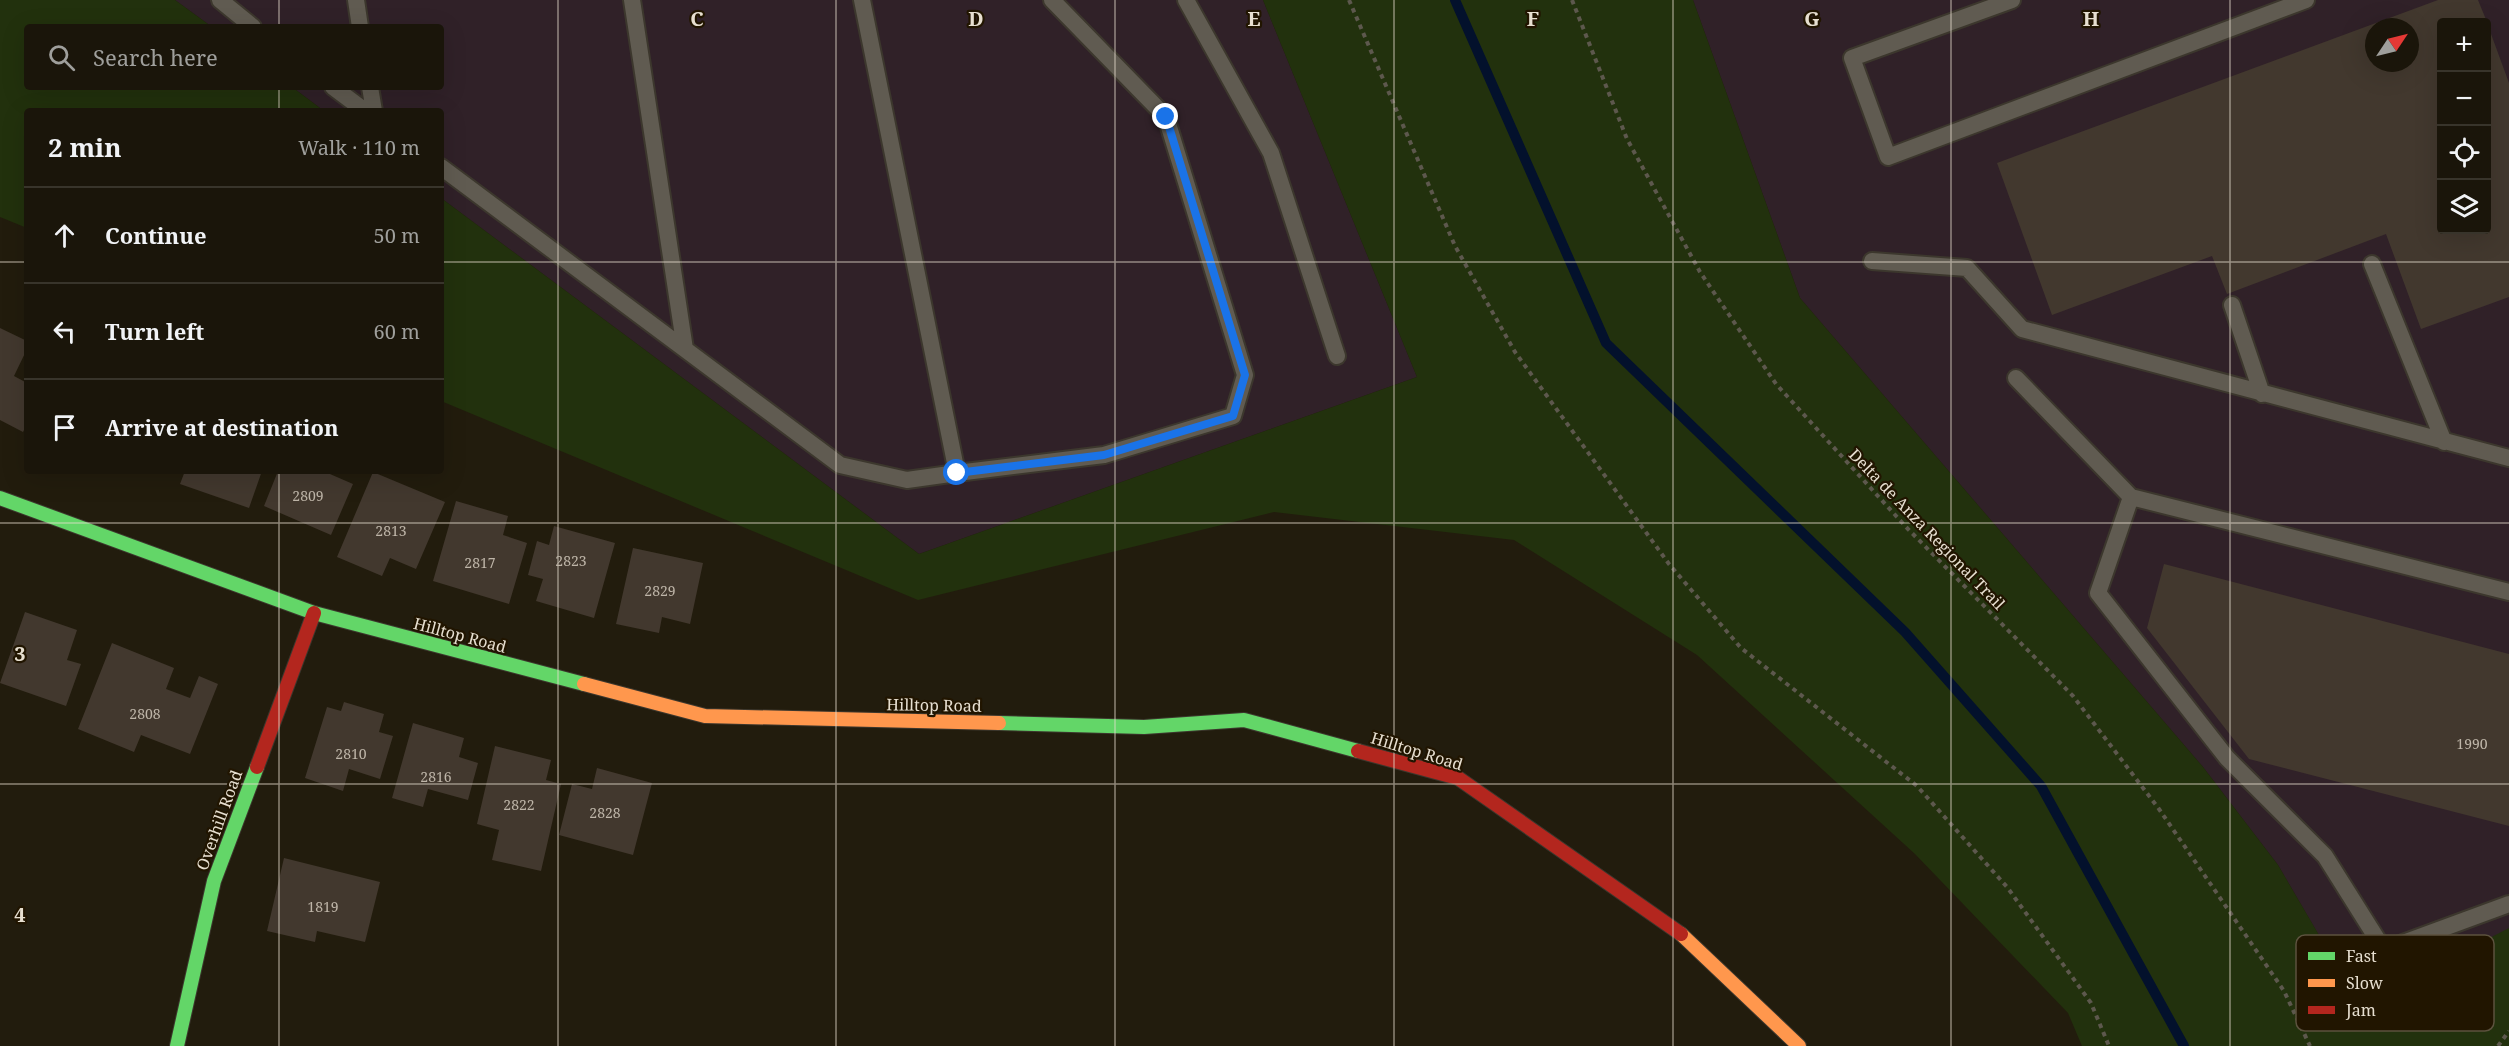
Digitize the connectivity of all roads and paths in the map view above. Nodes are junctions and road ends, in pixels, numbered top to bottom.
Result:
1 (220, 0) edge
2 (356, 0) edge
3 (632, 0) edge
4 (862, 0) edge
5 (1052, 0) edge
6 (1186, 0) edge
7 (1349, 0) edge
8 (1572, 0) edge
9 (2012, 0) edge
10 (2306, 0) edge
11 (250, 24) edge
12 (360, 24) edge
13 (337, 90) edge
14 (370, 90) edge
15 (361, 108) edge
16 (374, 108) edge
17 (444, 169) edge
18 (1872, 261) dead end
19 (2372, 264) dead end
20 (2232, 305) dead end
21 (685, 349) junction
22 (1337, 356) dead end
23 (2016, 378) dead end
24 (2262, 394) junction
25 (2444, 442) junction
26 (2509, 458) edge
27 (957, 473) junction
28 (2131, 496) junction
29 (0, 498) edge
30 (2509, 592) edge
31 (314, 613) junction
32 (2509, 904) edge
33 (2375, 935) edge
34 (2425, 935) edge
35 (2296, 1016) edge
36 (2303, 1031) edge
37 (2509, 1031) edge
38 (177, 1046) edge
39 (1798, 1046) edge
40 (2109, 1046) edge
41 (2310, 1046) edge
42 (2498, 1046) edge

1 - 11 lane
2 - 12 lane
3 - 21 lane
4 - 27 lane
5 - 27 lane
6 - 22 lane
7 - 40 path
8 - 35 path, Delta de Anza Regional Trail
9 - 10 lane
13 - 15 lane
14 - 16 lane
17 - 21 lane
18 - 24 lane
19 - 25 lane
20 - 24 lane
21 - 27 lane
23 - 28 lane
24 - 25 lane
25 - 26 lane
28 - 30 lane
28 - 33 lane
29 - 31 street, Hilltop Road
31 - 38 street, Overhill Road
31 - 39 street, Hilltop Road
32 - 34 lane
36 - 41 path, Delta de Anza Regional Trail
37 - 42 path

